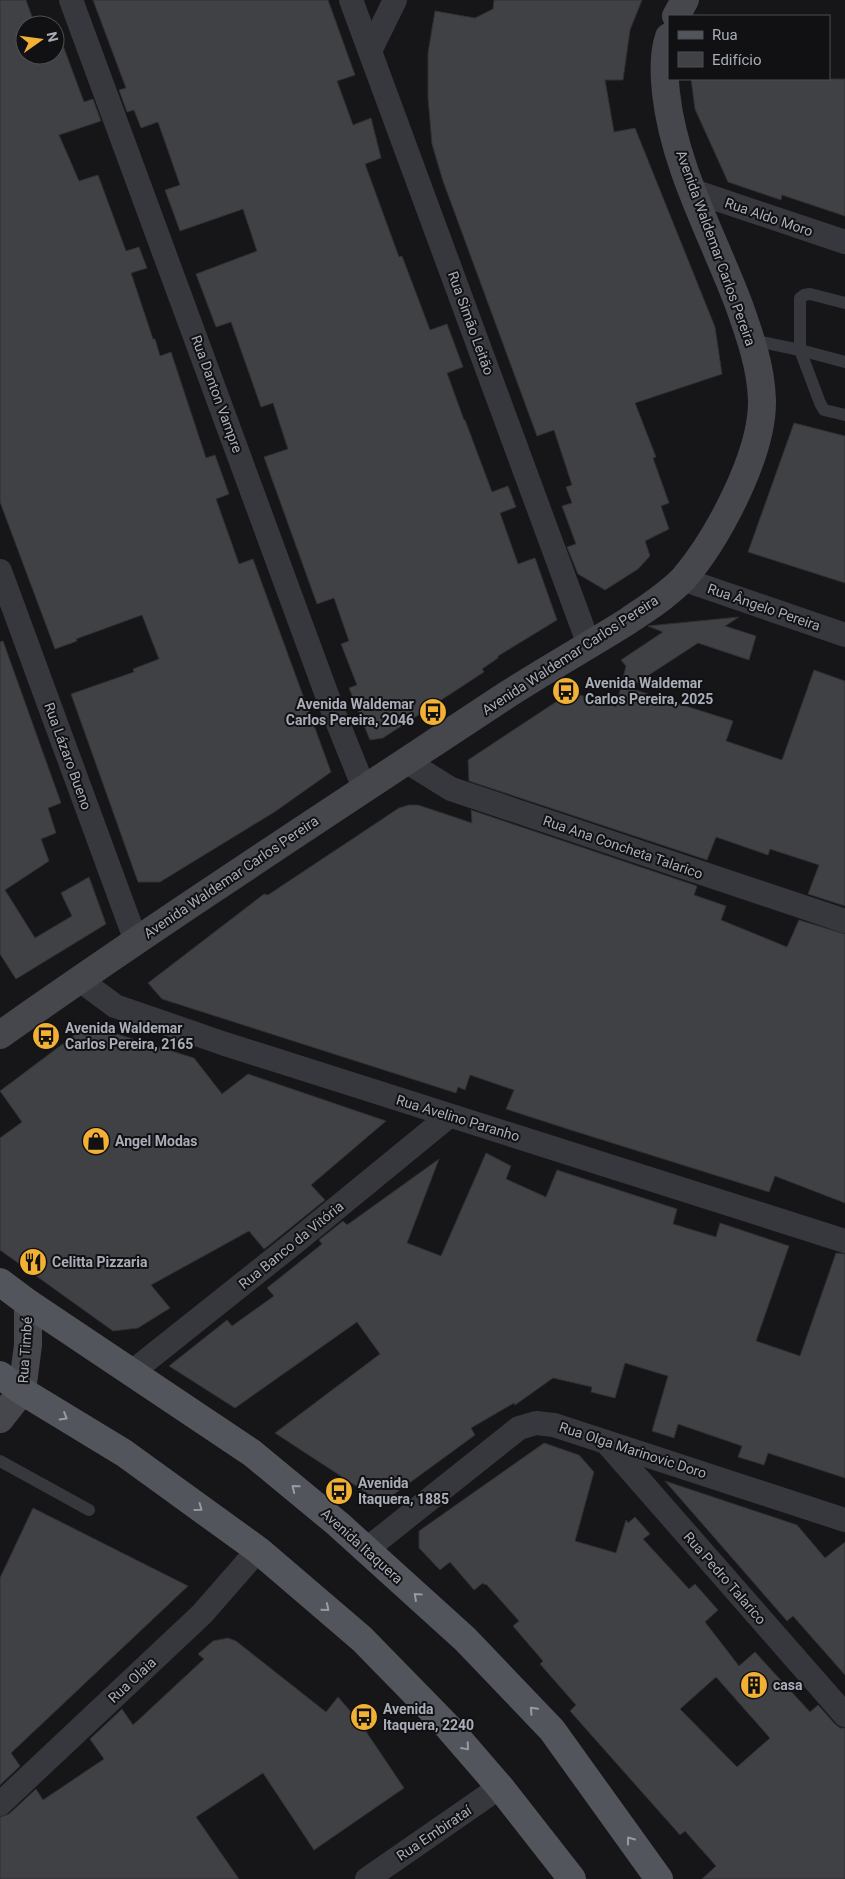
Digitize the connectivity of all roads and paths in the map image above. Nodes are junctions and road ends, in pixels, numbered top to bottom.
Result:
1 (71, 0) edge
2 (351, 0) edge
3 (395, 0) edge
4 (685, 0) edge
5 (677, 15) edge
6 (668, 39) edge
7 (370, 51) junction
8 (693, 191) junction
9 (845, 242) edge
10 (845, 303) edge
11 (752, 340) junction
12 (800, 350) junction
13 (845, 362) edge
14 (845, 415) edge
15 (0, 571) edge
16 (682, 579) junction
17 (845, 635) edge
18 (590, 646) junction
19 (406, 761) junction
20 (364, 788) junction
21 (845, 921) edge
22 (136, 941) junction
23 (80, 980) junction
24 (0, 1035) edge
25 (449, 1116) junction
26 (845, 1241) edge
27 (0, 1282) edge
28 (28, 1302) junction
29 (132, 1372) junction
30 (0, 1375) edge
31 (22, 1391) junction
32 (0, 1419) edge
33 (605, 1441) junction
34 (0, 1461) edge
35 (89, 1510) dead end
36 (845, 1520) edge
37 (258, 1550) junction
38 (367, 1550) junction
39 (845, 1715) edge
40 (500, 1787) junction
41 (0, 1804) edge
42 (367, 1879) edge
43 (572, 1879) edge
44 (659, 1879) edge

1 - 20 street, Rua Danton Vampre
2 - 7 street, Rua Simão Leitão
3 - 7 street
4 - 5 street
6 - 8 street, Avenida Waldemar Carlos Pereira
7 - 18 street, Rua Simão Leitão
8 - 9 street, Rua Aldo Moro
8 - 11 street, Avenida Waldemar Carlos Pereira
10 - 12 lane
11 - 12 lane
11 - 16 street, Avenida Waldemar Carlos Pereira
12 - 13 lane
12 - 14 lane
15 - 22 street, Rua Lázaro Bueno
16 - 17 street, Rua Ângelo Pereira
16 - 18 street, Avenida Waldemar Carlos Pereira
18 - 19 street, Avenida Waldemar Carlos Pereira
19 - 20 street, Avenida Waldemar Carlos Pereira
19 - 21 street, Rua Ana Concheta Talarico
20 - 22 street, Avenida Waldemar Carlos Pereira
22 - 23 street, Avenida Waldemar Carlos Pereira
23 - 24 street, Avenida Waldemar Carlos Pereira
23 - 25 street, Rua Avelino Paranho
25 - 26 street, Rua Avelino Paranho
25 - 29 street, Rua Banco da Vitória
27 - 28 main road, Avenida Itaquera
28 - 29 main road, Avenida Itaquera
28 - 31 street, Rua Timbé
38 -> 29 main road, Avenida Itaquera
30 - 31 main road
31 - 32 street, Rua Timbé
31 -> 37 main road
33 - 36 street, Rua Olga Marinovic Doro
33 - 38 street, Rua Olga Marinovic Doro
33 - 39 street, Rua Pedro Talarico
34 - 35 lane
37 -> 40 main road
37 - 41 street, Rua Olaia
44 -> 38 main road, Avenida Itaquera
40 - 42 street, Rua Embirataí
40 - 43 main road

